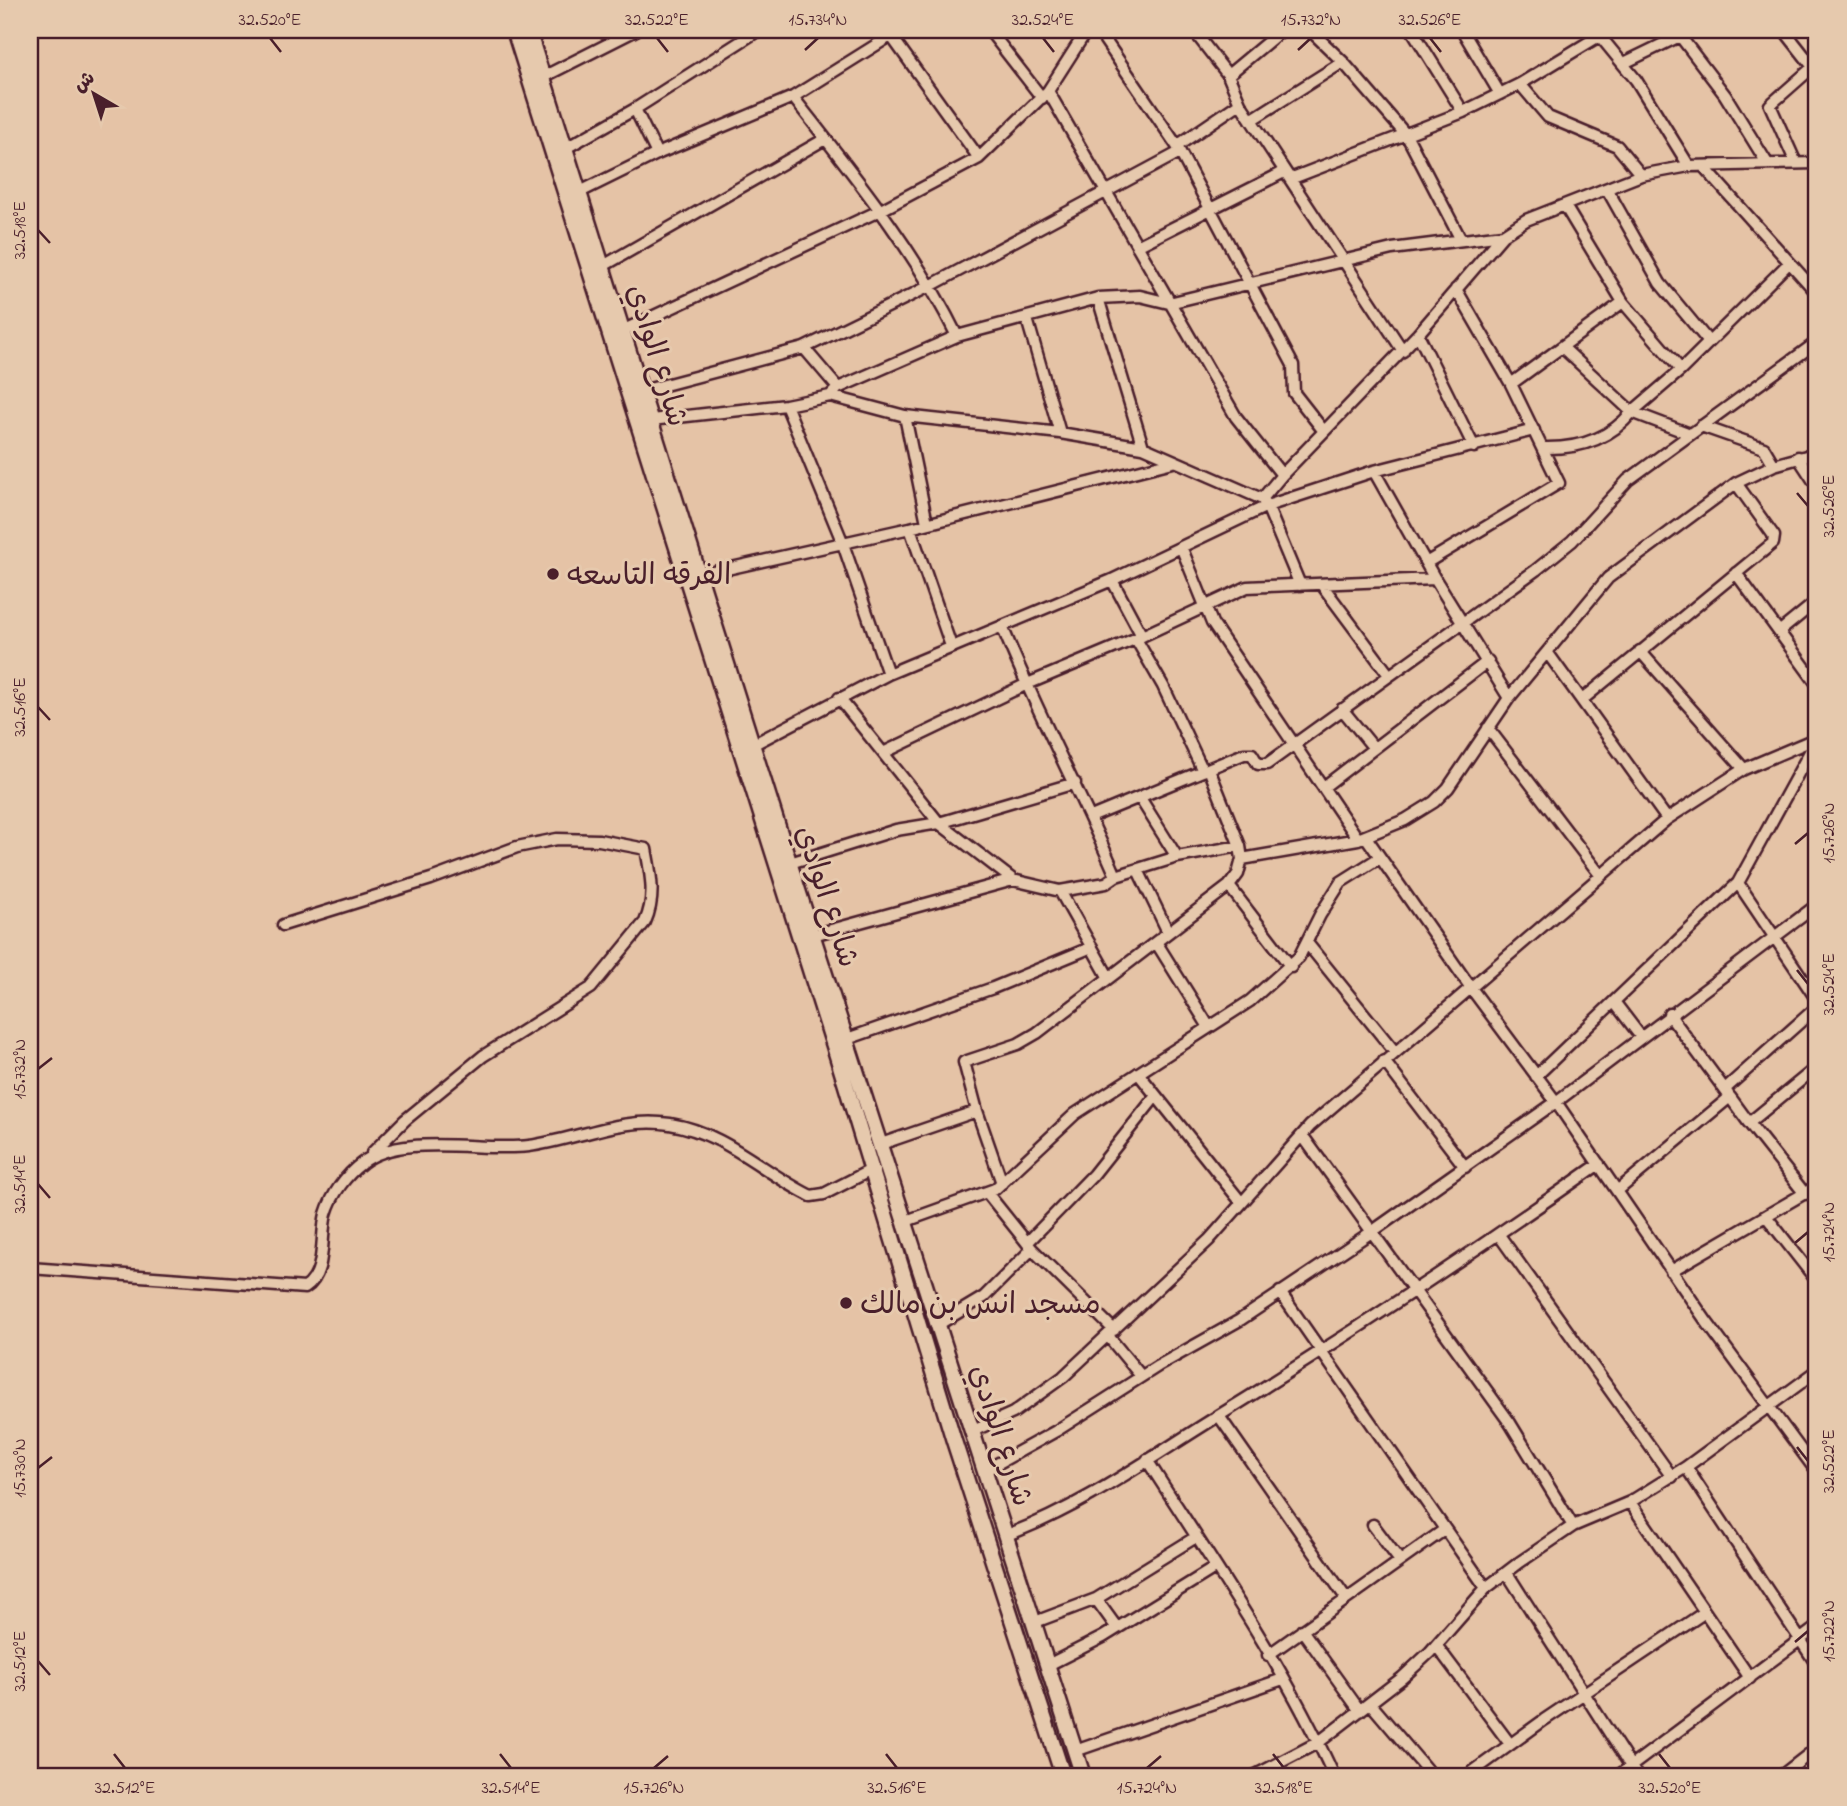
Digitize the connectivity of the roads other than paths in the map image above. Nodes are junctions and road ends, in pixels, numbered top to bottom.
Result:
1 (514, 30) edge
2 (528, 30) edge
3 (636, 30) edge
4 (759, 30) edge
5 (989, 30) edge
6 (1087, 30) edge
7 (1098, 30) edge
8 (1193, 30) edge
9 (1282, 30) edge
10 (1310, 30) edge
11 (1412, 30) edge
12 (1462, 30) edge
13 (1692, 30) edge
14 (1784, 30) edge
15 (896, 33) edge
16 (1597, 33) edge
17 (1680, 36) junction
18 (1343, 62) junction
19 (1624, 63) junction
20 (1815, 66) edge
21 (1228, 75) junction
22 (543, 77) junction
23 (1520, 83) junction
24 (1500, 94) junction
25 (1045, 95) junction
26 (793, 97) junction
27 (1240, 103) junction
28 (635, 109) junction
29 (1463, 112) junction
30 (1251, 120) junction
31 (1407, 136) junction
32 (825, 139) junction
33 (566, 148) junction
34 (1179, 149) junction
35 (657, 154) junction
36 (979, 158) junction
37 (1767, 163) junction
38 (1796, 163) junction
39 (1817, 163) edge
40 (1689, 166) junction
41 (1704, 167) junction
42 (1287, 175) junction
43 (1641, 175) junction
44 (1607, 189) junction
45 (1107, 190) junction
46 (580, 192) junction
47 (1565, 206) junction
48 (881, 210) junction
49 (1212, 211) junction
50 (1503, 235) junction
51 (1460, 238) junction
52 (1137, 246) junction
53 (1342, 261) junction
54 (1788, 264) junction
55 (597, 270) junction
56 (1248, 283) junction
57 (932, 285) junction
58 (1456, 289) junction
59 (1817, 293) edge
60 (1098, 298) junction
61 (1622, 302) junction
62 (1169, 303) junction
63 (1027, 319) junction
64 (624, 330) junction
65 (1419, 334) junction
66 (957, 335) junction
67 (1708, 341) junction
68 (1817, 342) edge
69 (1562, 346) junction
70 (804, 348) junction
71 (1403, 351) junction
72 (1681, 370) junction
73 (1511, 384) junction
74 (838, 388) junction
75 (642, 391) junction
76 (830, 396) junction
77 (786, 405) junction
78 (1632, 412) junction
79 (905, 416) junction
80 (651, 420) junction
81 (1701, 426) junction
82 (1323, 430) junction
83 (1534, 430) junction
84 (1060, 433) junction
85 (1690, 434) junction
86 (1143, 447) junction
87 (1474, 447) junction
88 (1544, 449) junction
89 (1817, 453) edge
90 (1798, 457) junction
91 (1173, 462) junction
92 (1774, 465) junction
93 (1374, 471) junction
94 (1282, 475) junction
95 (1736, 483) junction
96 (1817, 486) edge
97 (1265, 503) junction
98 (927, 523) junction
99 (911, 528) junction
100 (842, 541) junction
101 (1182, 548) junction
102 (1426, 563) junction
103 (1736, 573) junction
104 (700, 575) junction
105 (1435, 579) junction
106 (1112, 580) junction
107 (1300, 585) junction
108 (1322, 585) junction
109 (1817, 601) edge
110 (1204, 608) junction
111 (1464, 622) junction
112 (1002, 626) junction
113 (1779, 632) junction
114 (1139, 637) junction
115 (951, 646) junction
116 (1640, 651) junction
117 (1547, 652) junction
118 (1488, 660) junction
119 (888, 674) junction
120 (1389, 675) junction
121 (1817, 684) edge
122 (1025, 685) junction
123 (839, 698) junction
124 (1509, 698) junction
125 (1582, 700) junction
126 (1342, 709) junction
127 (1488, 728) junction
128 (742, 732) junction
129 (1294, 744) junction
130 (752, 745) junction
131 (1373, 747) junction
132 (883, 753) junction
133 (1744, 769) junction
134 (1206, 770) junction
135 (1075, 783) junction
136 (1325, 786) junction
137 (1140, 798) junction
138 (1091, 817) junction
139 (1667, 820) junction
140 (939, 823) junction
141 (1362, 838) junction
142 (1240, 846) junction
143 (1177, 857) junction
144 (1379, 858) junction
145 (1242, 859) junction
146 (790, 863) junction
147 (1138, 870) junction
148 (1116, 876) junction
149 (1601, 876) junction
150 (1013, 880) junction
151 (1738, 883) junction
152 (1229, 886) junction
153 (1060, 891) junction
154 (1816, 908) edge
155 (283, 925) dead end
156 (1168, 932) junction
157 (813, 934) junction
158 (1772, 936) junction
159 (1156, 942) junction
160 (1307, 943) junction
161 (1092, 947) junction
162 (1292, 967) junction
163 (1109, 978) junction
164 (1471, 988) junction
165 (1817, 1000) edge
166 (1615, 1003) junction
167 (1817, 1007) edge
168 (1669, 1014) junction
169 (1209, 1027) junction
170 (1642, 1037) junction
171 (847, 1039) junction
172 (1394, 1051) junction
173 (1384, 1061) junction
174 (1817, 1067) edge
175 (1138, 1073) junction
176 (1536, 1076) junction
177 (1728, 1093) junction
178 (1155, 1097) junction
179 (1556, 1102) junction
180 (977, 1111) junction
181 (1749, 1123) junction
182 (1302, 1135) junction
183 (881, 1144) junction
184 (364, 1161) junction
185 (1599, 1164) junction
186 (1465, 1167) junction
187 (871, 1170) junction
188 (1002, 1183) junction
189 (1817, 1186) edge
190 (1617, 1191) junction
191 (988, 1194) junction
192 (1805, 1194) junction
193 (1241, 1202) junction
194 (1766, 1216) junction
195 (906, 1221) junction
196 (1373, 1231) junction
197 (1499, 1235) junction
198 (1030, 1246) junction
199 (30, 1268) edge
200 (1671, 1270) junction
201 (1817, 1281) edge
202 (1280, 1292) junction
203 (1415, 1292) junction
204 (939, 1324) junction
205 (1111, 1333) junction
206 (1320, 1353) junction
207 (1817, 1371) edge
208 (1141, 1376) junction
209 (1770, 1404) junction
210 (1219, 1416) junction
211 (973, 1431) junction
212 (1147, 1460) junction
213 (1686, 1467) junction
214 (986, 1471) junction
215 (1817, 1472) edge
216 (1672, 1477) junction
217 (1630, 1502) junction
218 (1373, 1525) dead end
219 (1573, 1526) junction
220 (1444, 1531) junction
221 (1007, 1535) junction
222 (1196, 1537) junction
223 (1400, 1561) junction
224 (1216, 1567) junction
225 (1507, 1573) junction
226 (1486, 1588) junction
227 (1346, 1598) junction
228 (1096, 1599) junction
229 (1705, 1612) junction
230 (1035, 1622) junction
231 (1817, 1627) edge
232 (1117, 1628) junction
233 (1302, 1630) junction
234 (1801, 1640) junction
235 (1436, 1645) junction
236 (1268, 1655) junction
237 (1048, 1665) junction
238 (1817, 1665) edge
239 (1750, 1678) junction
240 (1283, 1679) junction
241 (1583, 1694) junction
242 (1370, 1703) junction
243 (1360, 1711) junction
244 (1319, 1742) junction
245 (1510, 1744) junction
246 (1817, 1748) edge
247 (1076, 1751) junction
248 (1634, 1772) edge
249 (1063, 1776) edge
250 (1083, 1776) edge
251 (1254, 1776) edge
252 (1335, 1776) edge
253 (1432, 1776) edge
254 (1467, 1776) edge
255 (1618, 1776) edge
256 (1781, 1776) edge

1 - 55 main road, شارع الوادي
2 - 22 main road, شارع الوادي
3 - 22 street
4 - 28 street
5 - 25 street
6 - 25 street
7 - 34 street
8 - 21 street
9 - 21 street
10 - 18 street
11 - 29 street
12 - 24 street
13 - 17 street
14 - 20 street
15 - 26 street
15 - 36 street
16 - 19 street
16 - 23 street
17 - 19 street
17 - 37 street
18 - 30 street
18 - 31 street
19 - 40 street
20 - 38 street
21 - 27 street
22 - 33 main road, شارع الوادي
23 - 24 street
23 - 43 street
24 - 29 street
25 - 36 street
25 - 45 street
26 - 32 street
26 - 35 street
27 - 30 street
27 - 34 street
28 - 33 street
28 - 35 street
29 - 31 street
30 - 42 street
31 - 42 street
31 - 51 street
32 - 48 street
32 - 55 street
33 - 46 main road, شارع الوادي
34 - 45 street
34 - 49 street
35 - 46 street
36 - 48 street
37 - 38 street
37 - 41 street
38 - 39 street
40 - 41 street
40 - 43 street
41 - 54 street
42 - 49 street
42 - 53 street
43 - 44 street
44 - 47 street
44 - 67 street
45 - 52 street
45 - 57 street
46 - 55 main road, شارع الوادي
47 - 50 street
47 - 61 street
48 - 57 street
48 - 64 street
49 - 52 street
49 - 56 street
50 - 51 street
50 - 58 street
51 - 53 street
52 - 62 street
53 - 56 street
53 - 71 street
54 - 59 street
54 - 67 street
55 - 64 main road, شارع الوادي
55 - 128 main road, شارع الوادي
56 - 62 street
56 - 82 street
57 - 66 street
57 - 70 street
58 - 65 street
58 - 73 street
60 - 62 street
60 - 63 street
60 - 86 street
61 - 69 street
61 - 72 street
62 - 94 street
63 - 66 street
63 - 84 street
64 - 75 main road, شارع الوادي
65 - 71 street
65 - 87 street
66 - 74 street
67 - 72 street
68 - 81 street
69 - 73 street
69 - 78 street
70 - 74 street
70 - 75 street
71 - 82 street
72 - 78 street
73 - 83 street
74 - 76 street
75 - 80 main road, شارع الوادي
76 - 77 street
76 - 79 street
77 - 80 street
77 - 100 street
78 - 85 street
78 - 88 street
79 - 84 street
79 - 98 street
80 - 104 main road, شارع الوادي
81 - 85 street
81 - 92 street
82 - 94 street
83 - 87 street
83 - 88 street
84 - 86 street
85 - 111 street
86 - 91 street
87 - 93 street
88 - 102 street
89 - 90 street
90 - 92 street
90 - 96 street
91 - 97 street
91 - 98 street
92 - 95 street
93 - 97 street
93 - 102 street
94 - 97 street
95 - 103 street
95 - 117 street
97 - 101 street
97 - 107 street
98 - 99 street
99 - 100 street
99 - 115 street
100 - 104 street
100 - 119 street
101 - 106 street
101 - 110 street
102 - 105 street
103 - 113 street
103 - 116 street
104 - 128 main road, شارع الوادي
105 - 108 street
105 - 111 street
106 - 112 street
106 - 114 street
107 - 108 street
107 - 110 street
108 - 120 street
109 - 113 street
110 - 114 street
110 - 129 street
111 - 118 street
111 - 120 street
112 - 115 street
112 - 122 street
113 - 121 street
114 - 122 street
114 - 134 street
115 - 119 street
116 - 125 street
116 - 133 street
117 - 124 street
117 - 125 street
118 - 124 street
118 - 131 street
119 - 123 street
120 - 126 street
122 - 132 street
122 - 135 street
123 - 130 street
123 - 132 street
124 - 127 street
125 - 139 street
126 - 129 street
126 - 131 street
127 - 141 street
127 - 149 street
128 - 130 main road, شارع الوادي
128 - 187 main road, شارع الوادي
129 - 134 street
129 - 136 street
130 - 146 main road, شارع الوادي
131 - 136 street
132 - 140 street
133 - 139 street
133 - 151 street
134 - 137 street
134 - 142 street
135 - 138 street
135 - 140 street
136 - 141 street
137 - 138 street
137 - 143 street
138 - 148 street
139 - 149 street
140 - 146 street
140 - 150 street
141 - 144 street
141 - 145 street
142 - 143 street
142 - 145 street
143 - 147 street
144 - 160 street
144 - 164 street
145 - 152 street
146 - 157 main road, شارع الوادي
147 - 148 street
147 - 156 street
148 - 153 street
149 - 164 street
150 - 153 street
150 - 157 street
151 - 158 street
151 - 166 street
152 - 156 street
152 - 162 street
153 - 161 street
154 - 158 street
155 - 184 street
156 - 159 street
157 - 171 main road, شارع الوادي
158 - 165 street
158 - 168 street
159 - 163 street
159 - 169 street
160 - 162 street
160 - 172 street
161 - 163 street
161 - 171 street
162 - 169 street
163 - 180 street
164 - 172 street
164 - 176 street
166 - 170 street
166 - 176 street
167 - 177 street
168 - 170 street
168 - 177 street
169 - 175 street
170 - 179 street
171 - 183 main road, شارع الوادي
172 - 173 street
173 - 182 street
173 - 186 street
174 - 181 street
175 - 178 street
175 - 188 street
176 - 179 street
177 - 181 street
177 - 190 street
178 - 193 street
178 - 198 street
179 - 185 street
179 - 186 street
180 - 183 street
180 - 188 street
181 - 192 street
182 - 193 street
182 - 196 street
183 - 195 main road, شارع الوادي
184 - 187 street
184 - 199 street
185 - 190 street
185 - 197 street
186 - 196 street
187 - 249 main road, شارع الوادي
188 - 191 street
189 - 192 street
190 - 200 street
191 - 195 street
191 - 198 street
192 - 194 street
193 - 205 street
194 - 200 street
194 - 201 street
195 - 204 main road, شارع الوادي
196 - 202 street
196 - 203 street
197 - 203 street
197 - 216 street
198 - 204 street
198 - 205 street
200 - 209 street
202 - 206 street
202 - 208 street
203 - 206 street
203 - 219 street
204 - 211 main road, شارع الوادي
205 - 208 street
205 - 211 street
206 - 210 street
206 - 220 street
207 - 209 street
208 - 214 street
209 - 213 street
209 - 215 street
210 - 212 street
210 - 227 street
211 - 214 main road, شارع الوادي
212 - 221 street
212 - 222 street
213 - 216 street
213 - 234 street
214 - 221 main road, شارع الوادي
216 - 217 street
217 - 219 street
217 - 229 street
218 - 223 street
219 - 225 street
220 - 223 street
220 - 226 street
221 - 230 main road, شارع الوادي
222 - 224 street
222 - 228 street
223 - 227 street
224 - 232 street
224 - 236 street
225 - 226 street
225 - 241 street
226 - 235 street
227 - 233 street
228 - 230 street
228 - 232 street
229 - 239 street
229 - 241 street
230 - 237 main road, شارع الوادي
231 - 234 street
232 - 237 street
233 - 236 street
233 - 243 street
234 - 238 street
234 - 239 street
235 - 242 street
235 - 245 street
236 - 240 street
237 - 247 main road, شارع الوادي
239 - 248 street
240 - 244 street
240 - 247 street
241 - 245 street
241 - 248 street
242 - 243 street
242 - 253 street
243 - 244 street
244 - 251 street
244 - 252 street
245 - 254 street
246 - 256 street
247 - 250 main road, شارع الوادي
248 - 255 street

